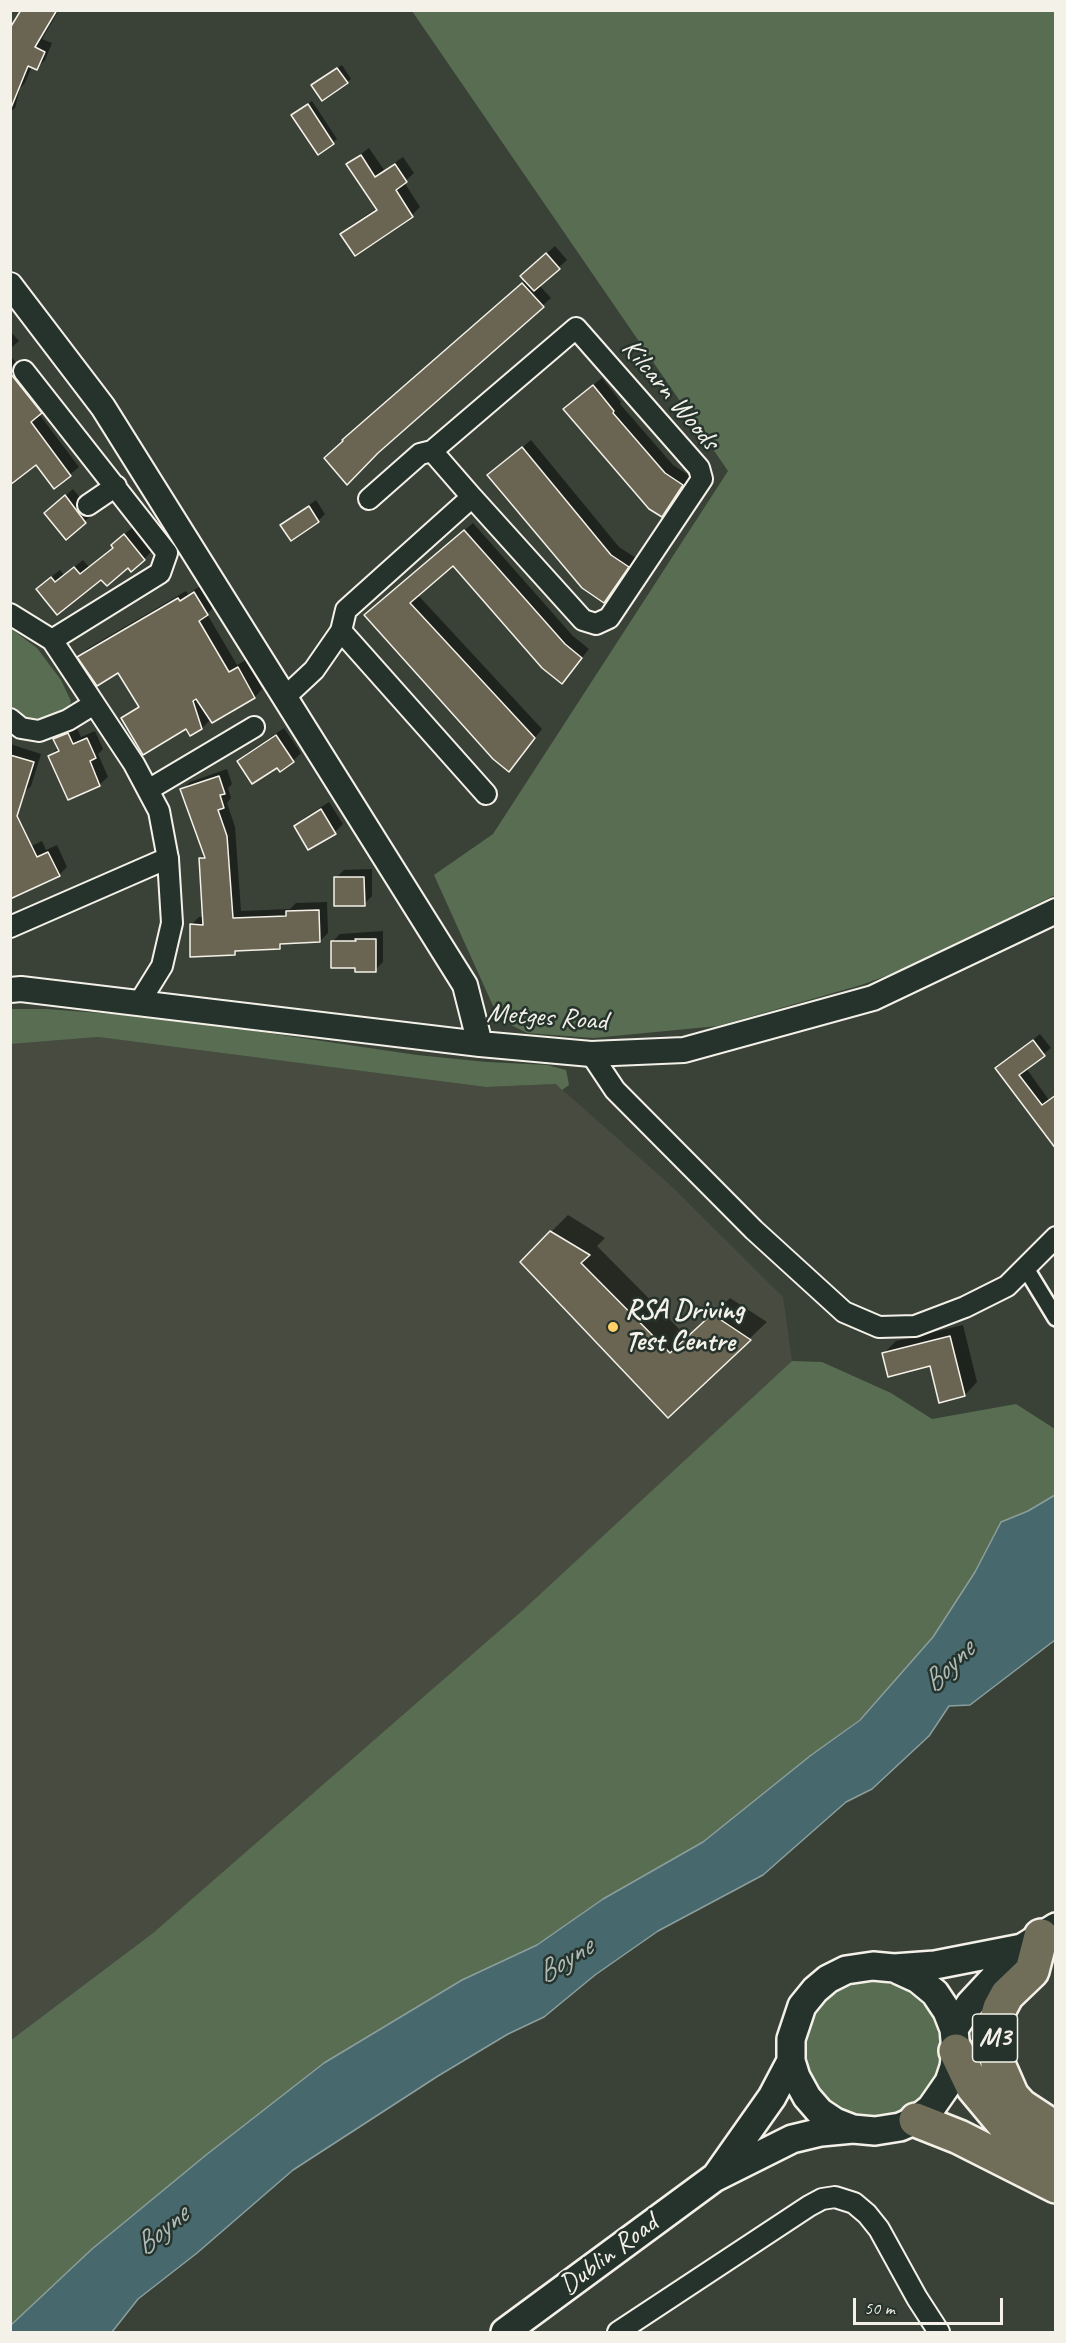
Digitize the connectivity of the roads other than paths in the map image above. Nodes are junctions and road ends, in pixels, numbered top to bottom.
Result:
1 (10, 285) edge
2 (24, 371) dead end
3 (432, 451) junction
4 (116, 486) junction
5 (472, 497) junction
6 (369, 499) dead end
7 (88, 505) dead end
8 (10, 614) edge
9 (341, 630) junction
10 (52, 640) junction
11 (285, 698) junction
12 (94, 704) junction
13 (10, 719) edge
14 (254, 727) dead end
15 (148, 790) junction
16 (486, 794) dead end
17 (168, 858) junction
18 (1056, 911) edge
19 (10, 927) edge
20 (10, 990) edge
21 (139, 1004) junction
22 (480, 1044) junction
23 (591, 1054) junction
24 (1056, 1237) edge
25 (1025, 1267) junction
26 (1056, 1318) edge
27 (1040, 1937) edge
28 (894, 1968) junction
29 (955, 2040) junction
30 (791, 2061) junction
31 (916, 2120) junction
32 (853, 2129) junction
33 (1056, 2129) edge
34 (1056, 2158) edge
35 (714, 2178) junction
36 (1056, 2186) edge
37 (505, 2332) edge
38 (618, 2332) edge
39 (939, 2332) edge

1 - 11 street
2 - 4 street
3 - 5 street, Kilcarn Woods
3 - 5 street, Kilcarn Woods
3 - 6 street, Kilcarn Woods
4 - 7 street
4 - 10 street
5 - 9 street
8 - 10 street
9 - 11 street
9 - 16 street
10 - 12 street
11 - 22 street
12 - 13 street
12 - 15 street
14 - 15 street
15 - 17 street
17 - 19 street
17 - 21 street
18 - 23 street, Metges Road
20 - 21 street, Metges Road
21 - 22 street, Metges Road
22 - 23 street, Metges Road
23 - 25 street
24 - 25 street
25 - 26 street
27 - 28 main road
27 - 29 main road
27 - 33 highway, M3
28 - 29 main road
28 - 30 main road
29 - 31 main road
29 - 34 highway, M3
30 - 32 main road
30 - 35 main road
31 - 32 main road
31 - 36 highway
32 - 35 main road
35 - 37 main road, Dublin Road
38 - 39 street

